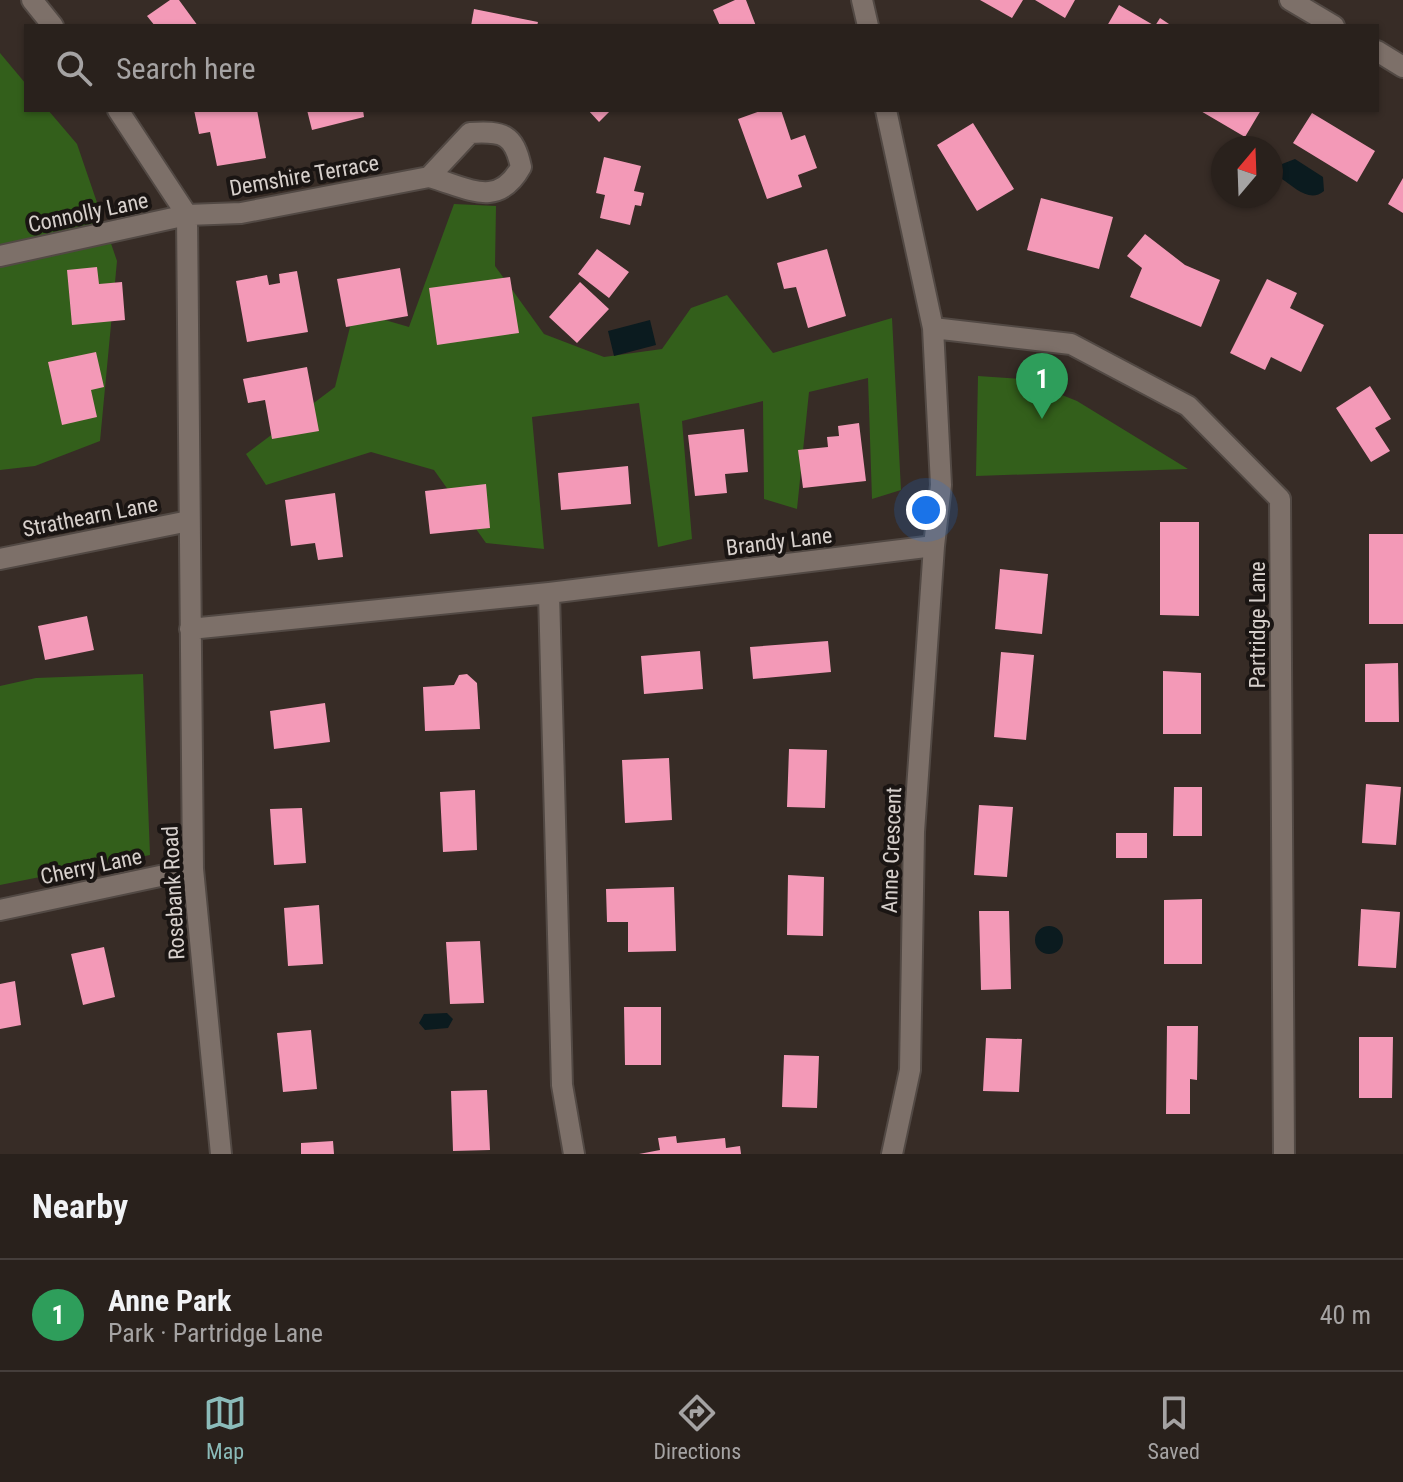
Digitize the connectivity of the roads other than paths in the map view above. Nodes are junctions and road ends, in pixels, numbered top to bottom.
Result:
1 (32, 0) edge
2 (862, 0) edge
3 (1290, 0) edge
4 (51, 24) edge
5 (868, 24) edge
6 (1331, 24) edge
7 (1379, 52) edge
8 (1403, 67) edge
9 (119, 112) edge
10 (886, 112) edge
11 (429, 177) dead end
12 (187, 215) junction
13 (0, 256) edge
14 (933, 328) junction
15 (189, 521) junction
16 (934, 546) junction
17 (0, 559) edge
18 (549, 593) junction
19 (190, 629) junction
20 (193, 869) junction
21 (0, 910) edge
22 (221, 1154) edge
23 (574, 1154) edge
24 (892, 1154) edge
25 (1284, 1154) edge

1 - 4 street
2 - 5 street
3 - 6 street
7 - 8 street
9 - 12 street
10 - 14 street
11 - 12 street, Demshire Terrace
12 - 13 street, Connolly Lane
12 - 15 street, Rosebank Road
14 - 16 street
14 - 25 street, Partridge Lane
15 - 17 street, Strathearn Lane
15 - 19 street, Rosebank Road
16 - 18 street, Brandy Lane
16 - 24 street, Anne Crescent
18 - 19 street, Brandy Lane
18 - 23 street
19 - 20 street, Rosebank Road
20 - 21 street, Cherry Lane
20 - 22 street, Rosebank Road

